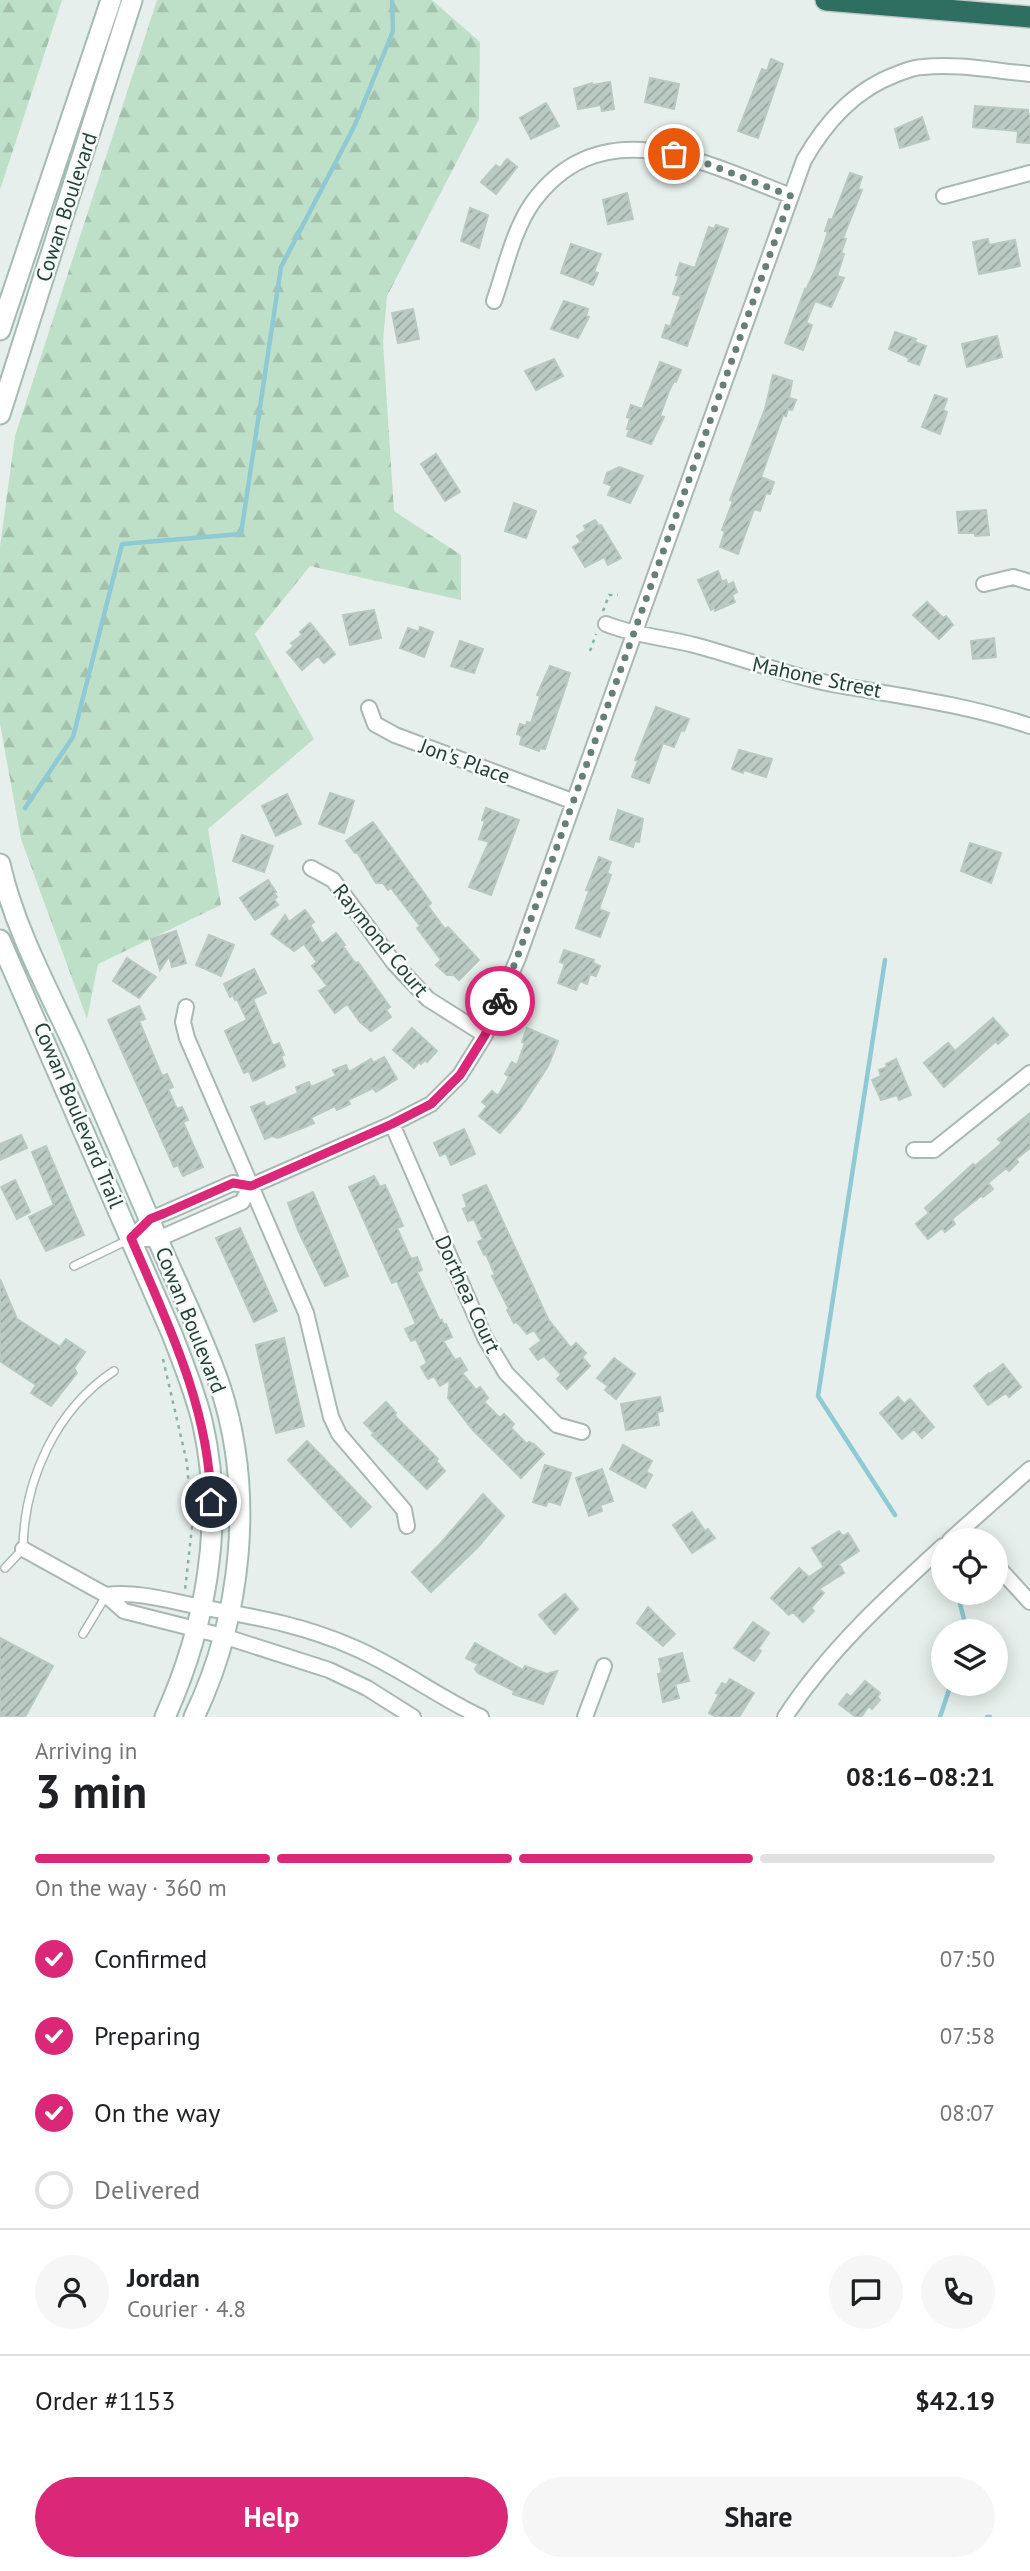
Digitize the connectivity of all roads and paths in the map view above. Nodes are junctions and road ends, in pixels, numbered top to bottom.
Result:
1 (111, 0) edge
2 (132, 0) edge
3 (826, 0) edge
4 (1030, 17) edge
5 (1030, 74) edge
6 (1030, 173) edge
7 (791, 196) junction
8 (944, 196) dead end
9 (494, 302) dead end
10 (0, 330) edge
11 (4, 389) edge
12 (0, 414) edge
13 (1030, 582) edge
14 (984, 584) dead end
15 (606, 624) dead end
16 (633, 634) junction
17 (369, 708) dead end
18 (1030, 726) edge
19 (572, 800) junction
20 (0, 864) edge
21 (311, 868) dead end
22 (0, 940) edge
23 (186, 1007) dead end
24 (485, 1035) junction
25 (1030, 1073) edge
26 (392, 1124) junction
27 (914, 1150) dead end
28 (251, 1186) junction
29 (150, 1219) junction
30 (131, 1238) junction
31 (158, 1239) junction
32 (74, 1266) dead end
33 (162, 1356) dead end
34 (114, 1371) dead end
35 (582, 1432) dead end
36 (1030, 1469) edge
37 (407, 1526) dead end
38 (974, 1528) edge
39 (23, 1549) junction
40 (931, 1557) edge
41 (5, 1568) dead end
42 (1008, 1578) edge
43 (106, 1595) junction
44 (184, 1596) dead end
45 (1030, 1602) edge
46 (203, 1607) junction
47 (231, 1612) junction
48 (197, 1628) junction
49 (83, 1634) dead end
50 (223, 1636) junction
51 (604, 1665) dead end
52 (165, 1717) edge
53 (194, 1717) edge
54 (414, 1717) edge
55 (481, 1717) edge
56 (585, 1717) edge
57 (785, 1717) edge

1 - 10 main road, Cowan Boulevard
2 - 11 main road, Cowan Boulevard
3 - 4 highway
5 - 7 street
6 - 8 street
7 - 9 street
7 - 16 street
11 - 12 main road, Cowan Boulevard
13 - 14 street
15 - 16 street, Mahone Street
16 - 18 street, Mahone Street
16 - 19 street
17 - 19 street, Jon's Place
19 - 24 street
20 - 29 main road, Cowan Boulevard
21 - 24 street, Raymond Court
22 - 30 main road, Cowan Boulevard
23 - 28 street
24 - 26 street
25 - 27 street
26 - 28 street
26 - 35 street, Dorthea Court
28 - 29 street
28 - 31 street
28 - 37 street
29 - 30 street
29 - 31 main road, Cowan Boulevard
30 - 31 street
30 - 32 lane
30 - 46 main road, Cowan Boulevard
31 - 47 main road, Cowan Boulevard
33 - 44 path
34 - 39 lane
36 - 38 street
39 - 41 lane
39 - 43 street
40 - 57 street
42 - 45 street
43 - 46 street
43 - 48 street
43 - 49 lane
46 - 47 street
46 - 48 main road, Cowan Boulevard
47 - 50 main road, Cowan Boulevard
47 - 55 street
48 - 50 street
48 - 52 main road, Cowan Boulevard
50 - 53 main road, Cowan Boulevard
50 - 54 street
51 - 56 street

